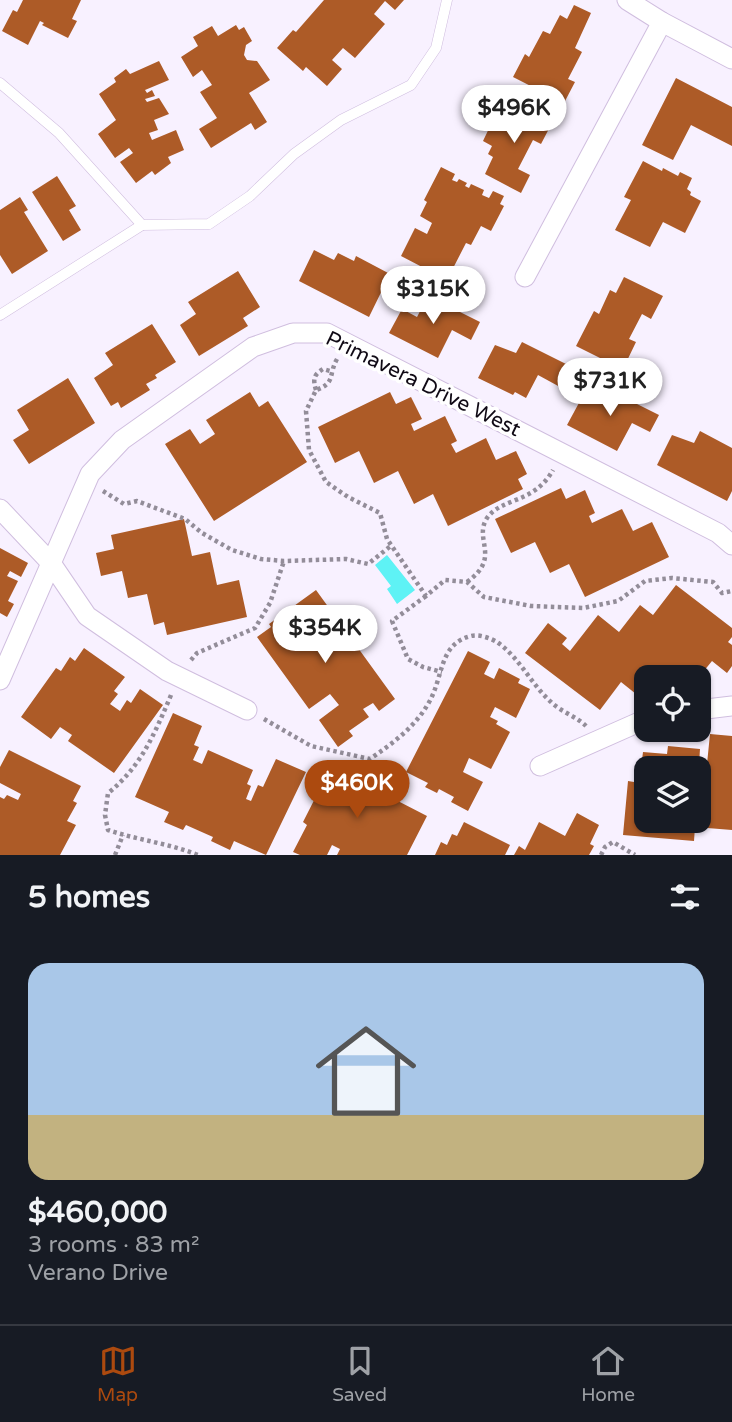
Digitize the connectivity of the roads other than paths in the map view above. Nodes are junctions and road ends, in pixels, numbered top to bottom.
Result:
1 (447, 0) edge
2 (627, 0) edge
3 (662, 22) junction
4 (732, 59) edge
5 (0, 83) edge
6 (142, 225) junction
7 (525, 277) dead end
8 (0, 315) edge
9 (0, 509) edge
10 (732, 545) edge
11 (51, 563) junction
12 (0, 680) edge
13 (732, 706) edge
14 (711, 708) edge
15 (247, 710) road end
16 (634, 724) edge
17 (540, 766) dead end

1 - 6 lane
2 - 3 street
3 - 4 street
3 - 7 street
5 - 6 lane
6 - 8 lane
9 - 11 street
10 - 11 street, Primavera Drive West
11 - 12 street, Primavera Drive West
11 - 15 street
13 - 14 street
16 - 17 street

